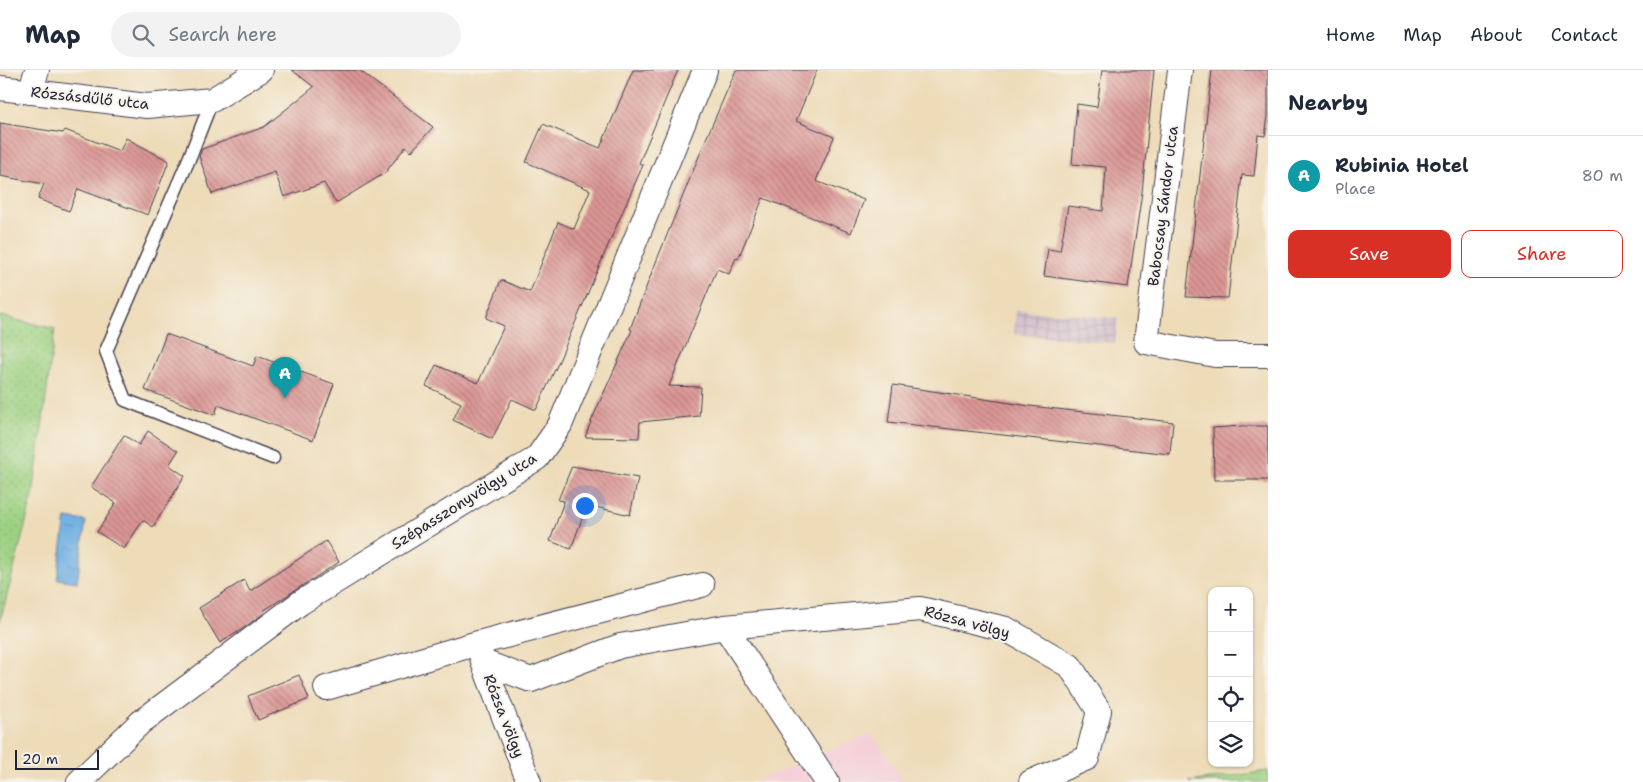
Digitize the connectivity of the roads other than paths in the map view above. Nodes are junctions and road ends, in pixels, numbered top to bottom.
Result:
1 (37, 70) edge
2 (261, 70) edge
3 (705, 70) edge
4 (1180, 70) edge
5 (0, 88) edge
6 (30, 92) junction
7 (212, 100) junction
8 (1268, 355) edge
9 (273, 458) dead end
10 (702, 585) dead end
11 (724, 627) junction
12 (481, 652) junction
13 (326, 688) dead end
14 (79, 782) edge
15 (529, 782) edge
16 (828, 782) edge
17 (1032, 782) edge

1 - 6 street
2 - 7 street, Rózsásdűlő utca
3 - 14 street, Szépasszonyvölgy utca
4 - 8 street, Babocsay Sándor utca
5 - 6 street, Rózsásdűlő utca
6 - 7 street, Rózsásdűlő utca
7 - 9 lane
10 - 12 street
11 - 12 street, Rózsa völgy
11 - 16 street
11 - 17 street, Rózsa völgy
12 - 13 street
12 - 15 street, Rózsa völgy

